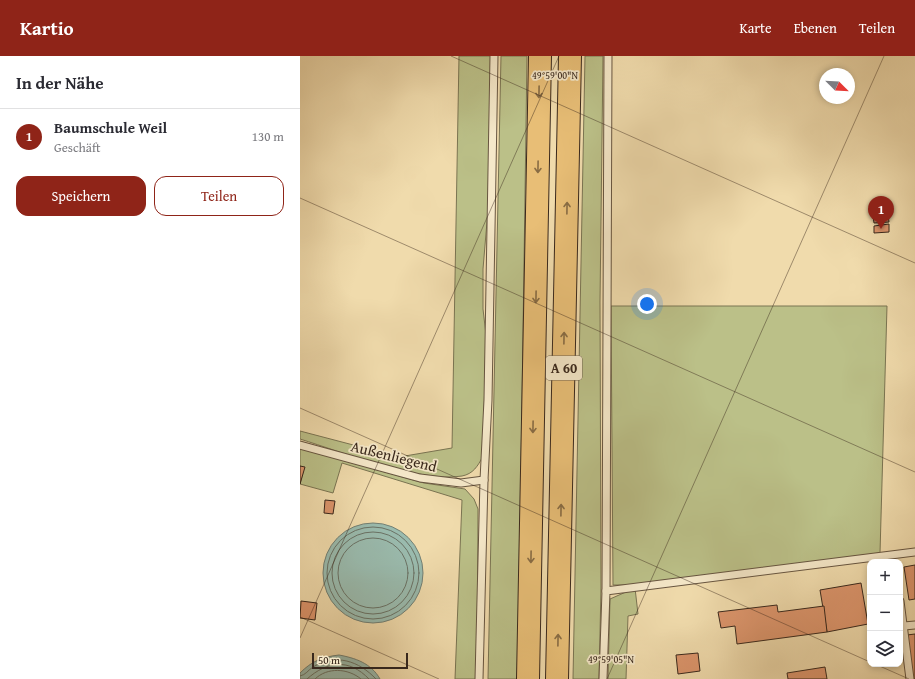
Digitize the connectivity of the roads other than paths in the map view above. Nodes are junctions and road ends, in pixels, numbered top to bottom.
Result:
1 (494, 56) edge
2 (540, 56) edge
3 (570, 56) edge
4 (608, 56) edge
5 (300, 445) edge
6 (484, 480) junction
7 (915, 552) edge
8 (893, 559) edge
9 (867, 562) edge
10 (606, 591) junction
11 (903, 620) edge
12 (915, 625) edge
13 (904, 626) junction
14 (479, 679) edge
15 (528, 679) edge
16 (557, 679) edge
17 (603, 679) edge
18 (910, 679) edge

1 - 6 lane
2 -> 15 highway, A 60
16 -> 3 highway, A 60
4 - 10 lane
5 - 6 lane, Außenliegend
6 - 14 lane
7 - 8 lane
9 - 10 lane
10 - 17 lane
11 - 13 lane
12 - 13 lane
13 - 18 lane

